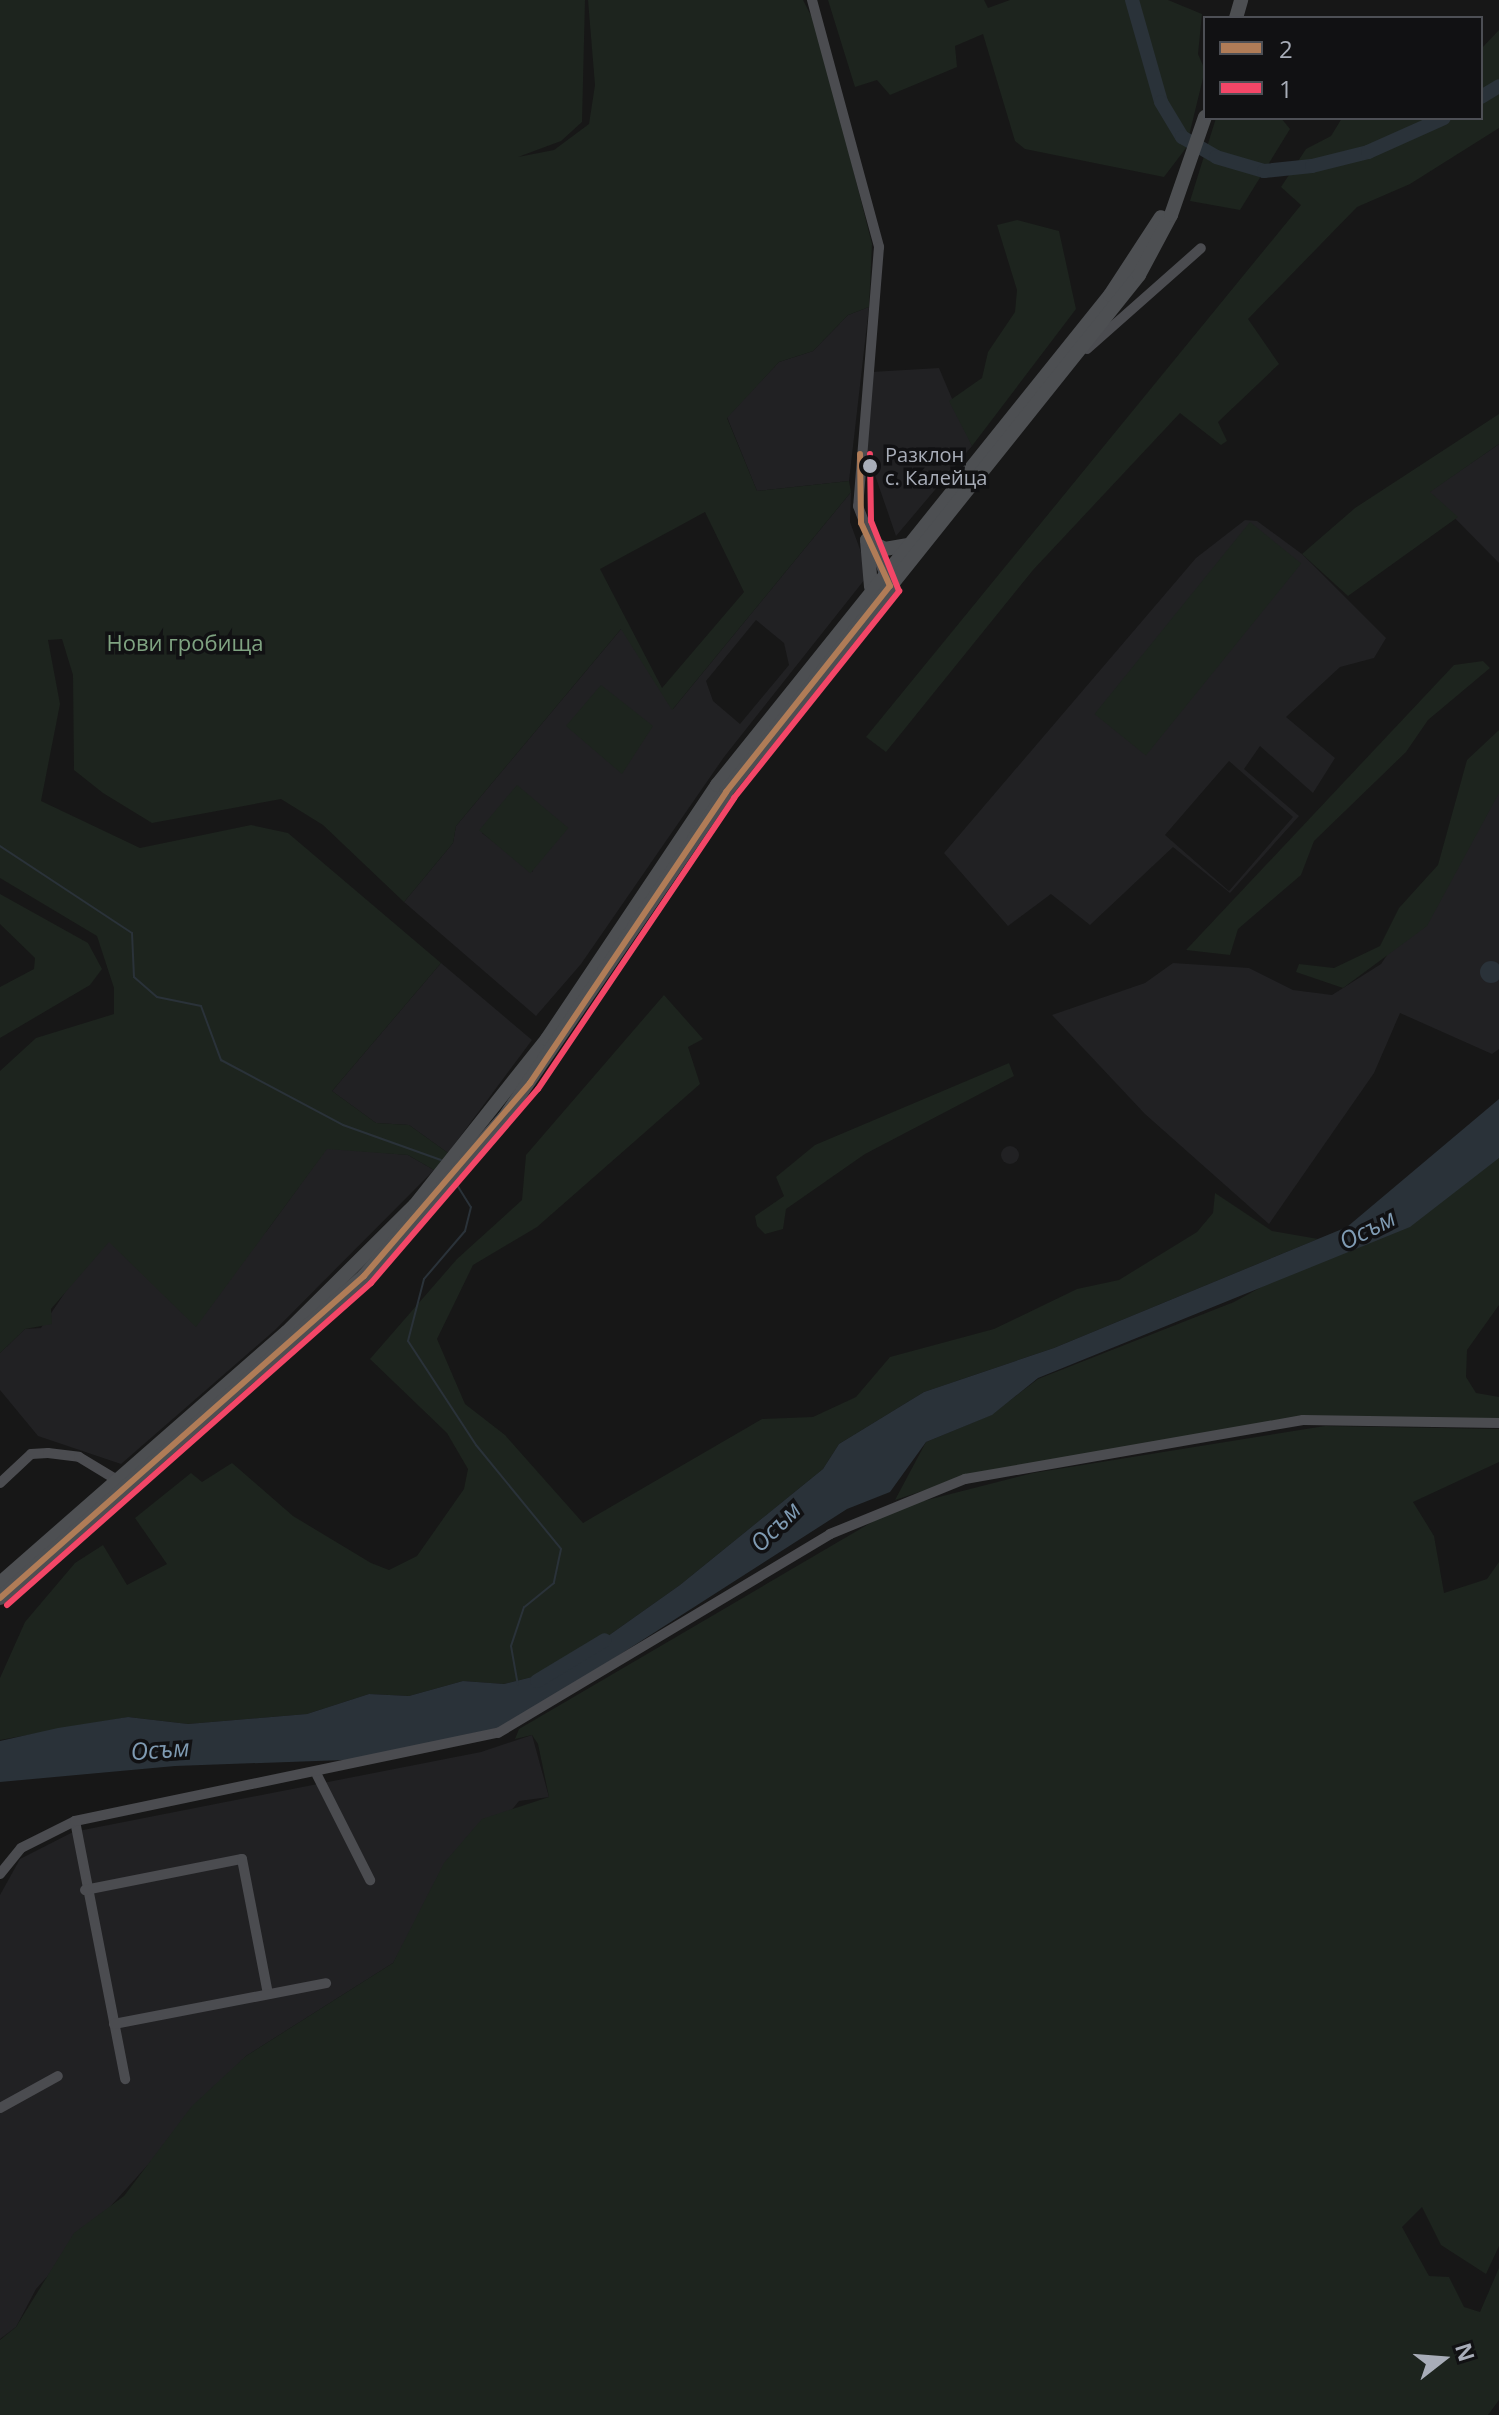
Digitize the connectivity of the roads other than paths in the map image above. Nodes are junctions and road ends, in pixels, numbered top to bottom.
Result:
1 (812, 0) edge
2 (1204, 120) edge
3 (1184, 180) junction
4 (1201, 248) dead end
5 (1061, 375) junction
6 (867, 540) junction
7 (907, 545) junction
8 (886, 580) junction
9 (871, 589) junction
10 (1499, 1423) edge
11 (0, 1483) edge
12 (123, 1484) junction
13 (0, 1583) edge
14 (0, 1598) edge
15 (317, 1775) junction
16 (75, 1821) junction
17 (0, 1874) edge
18 (370, 1880) dead end
19 (85, 1890) junction
20 (326, 1983) dead end
21 (268, 1994) junction
22 (114, 2024) junction
23 (58, 2076) dead end
24 (125, 2079) dead end
25 (0, 2108) edge

1 - 6 street
2 - 3 main road
3 - 5 main road
3 - 7 main road
4 - 5 street
5 - 8 main road
6 - 7 main road
6 - 8 street
6 - 9 main road
7 - 8 main road
8 - 9 main road
8 - 12 main road
9 - 12 main road
10 - 15 street
11 - 12 street
12 - 13 main road
12 - 14 main road
15 - 16 street
15 - 18 street
16 - 17 street
16 - 19 street
19 - 21 street
19 - 22 street
20 - 21 street
21 - 22 street
22 - 24 street
23 - 25 street

